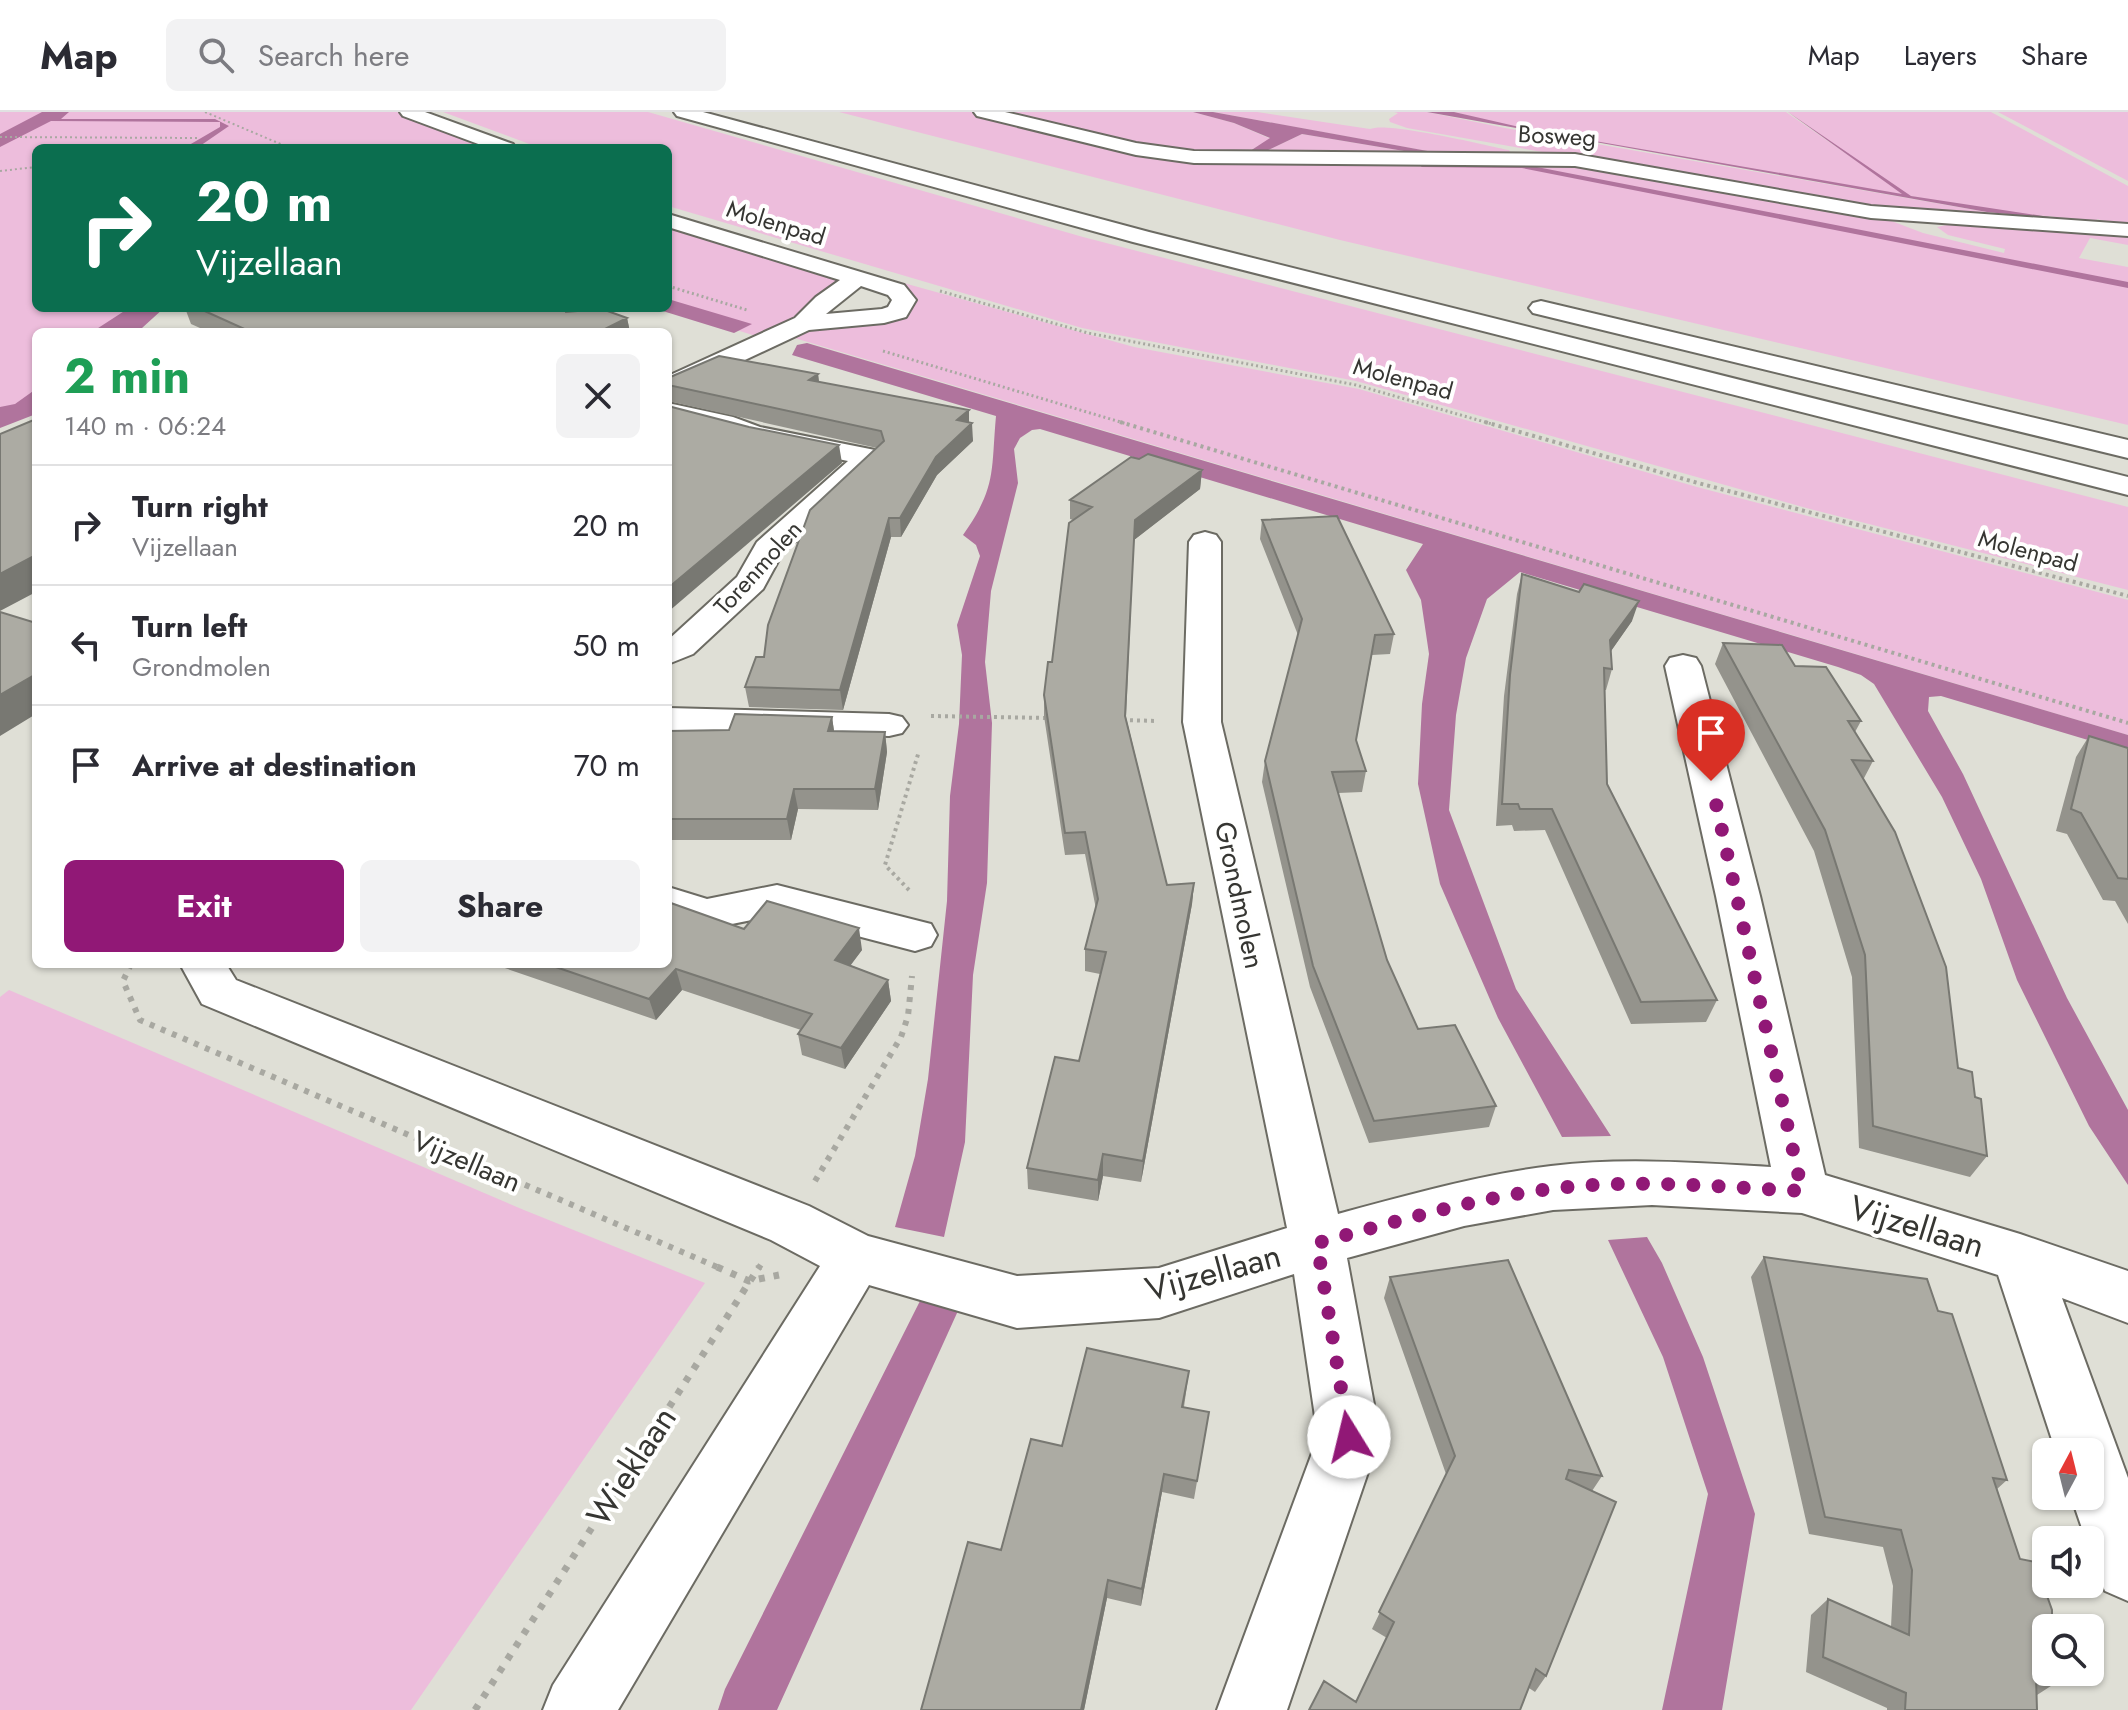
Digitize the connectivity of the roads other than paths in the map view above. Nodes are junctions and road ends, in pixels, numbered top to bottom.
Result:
1 (409, 112) edge
2 (683, 112) edge
3 (983, 112) edge
4 (841, 133) dead end
5 (495, 144) edge
6 (948, 160) dead end
7 (672, 221) edge
8 (2128, 230) edge
9 (856, 279) junction
10 (1518, 303) dead end
11 (801, 324) junction
12 (672, 384) edge
13 (672, 412) edge
14 (2128, 449) edge
15 (2128, 486) edge
16 (1205, 542) dead end
17 (672, 651) edge
18 (1683, 666) dead end
19 (672, 719) edge
20 (889, 725) dead end
21 (672, 903) edge
22 (915, 935) road end
23 (205, 968) edge
24 (1802, 1191) junction
25 (1317, 1243) junction
26 (856, 1257) junction
27 (2020, 1258) junction
28 (2128, 1297) edge
29 (2082, 1438) edge
30 (2104, 1499) edge
31 (2128, 1568) edge
32 (578, 1710) edge
33 (1252, 1710) edge

1 - 5 main road
2 - 15 main road
3 - 8 main road, Bosweg
4 - 6 main road
7 - 9 main road
9 - 11 main road
9 - 11 main road
10 - 14 main road
11 - 12 main road
13 - 17 main road, Torenmolen
16 - 25 main road, Grondmolen
18 - 24 main road
19 - 20 main road
21 - 22 main road
23 - 26 main road, Vijzellaan
24 - 25 main road, Vijzellaan
24 - 27 main road, Vijzellaan
25 - 26 main road, Vijzellaan
25 - 33 main road, Grondmolen
26 - 32 main road
27 - 28 main road, Vijzellaan
27 - 29 main road
30 - 31 main road

